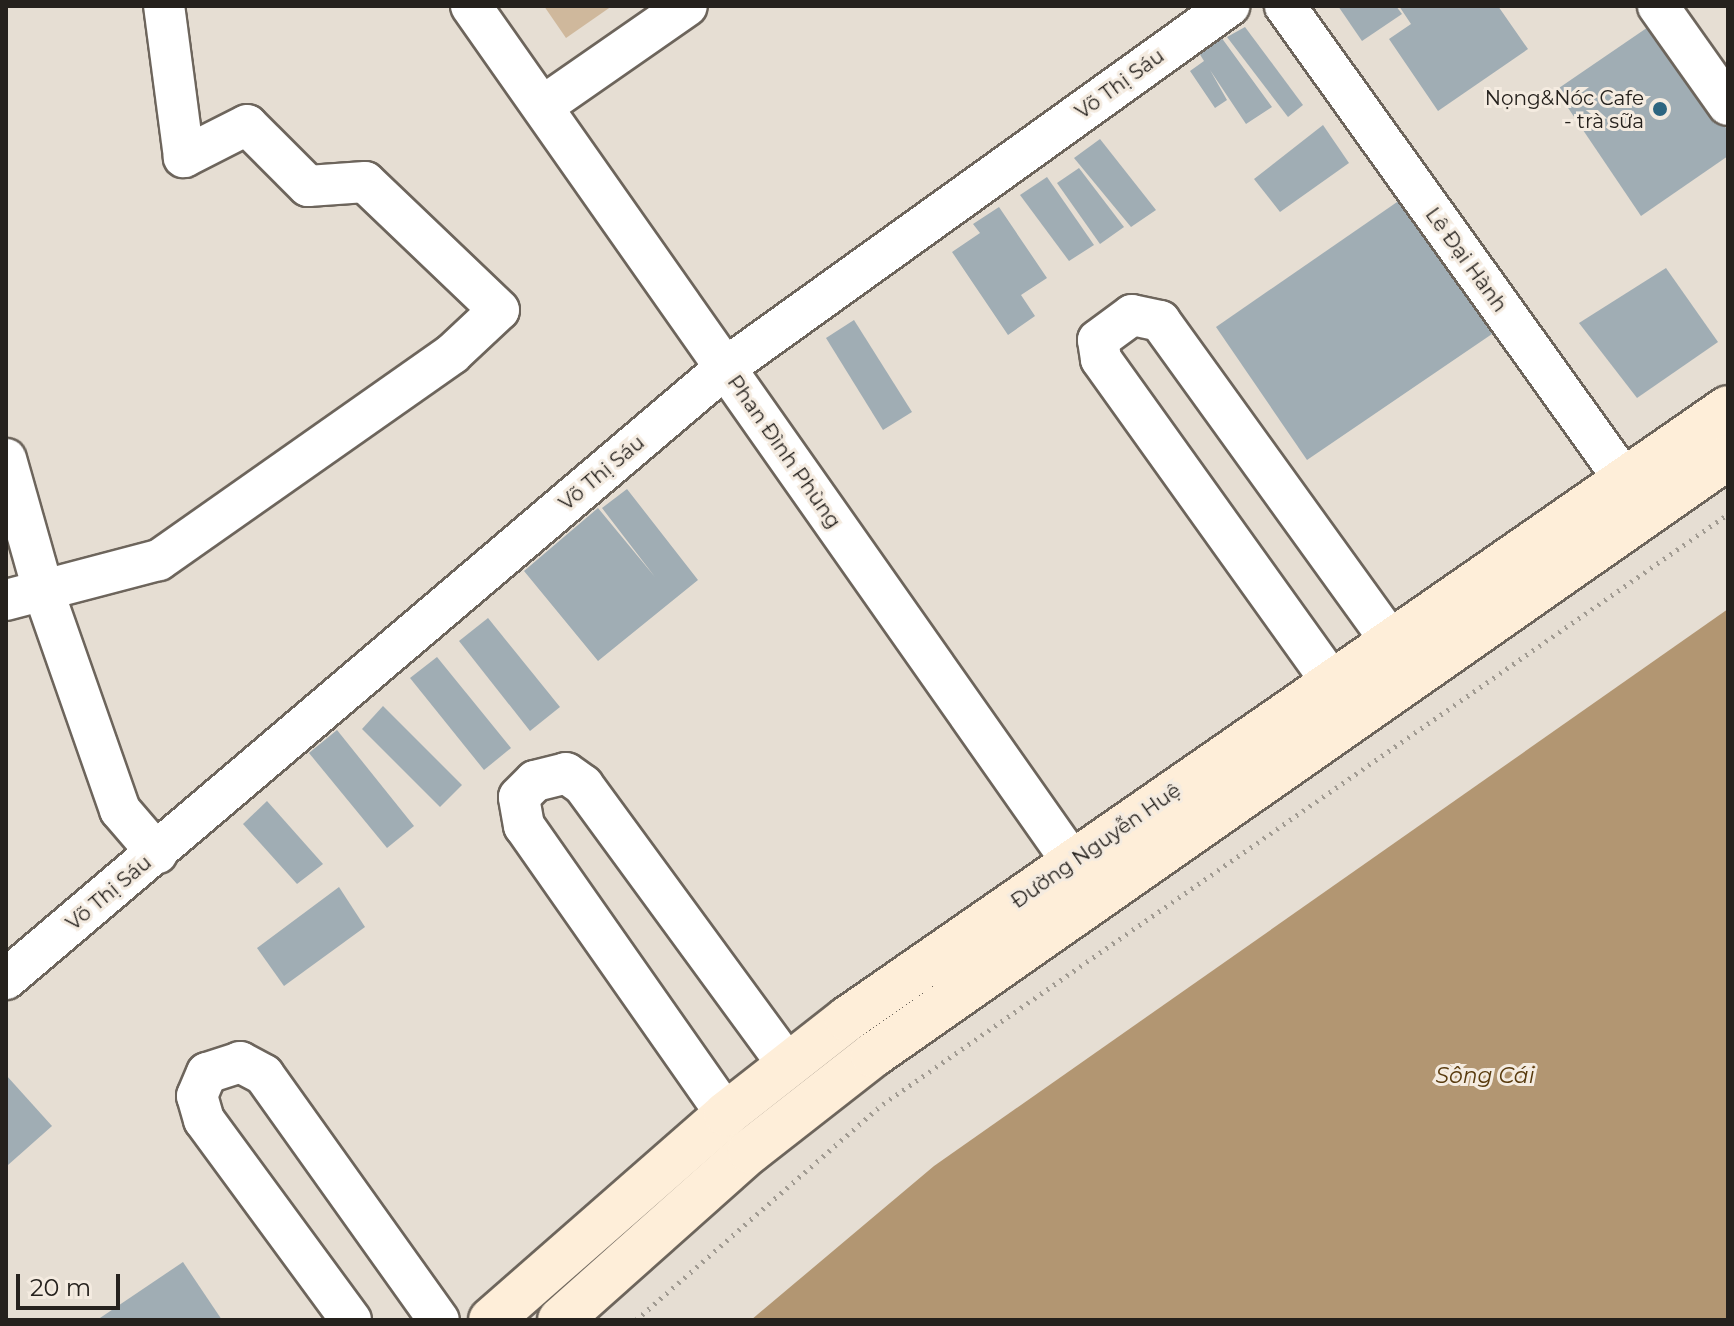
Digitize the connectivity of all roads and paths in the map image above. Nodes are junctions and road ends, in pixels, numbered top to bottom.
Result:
1 (164, 6) edge
2 (471, 6) edge
3 (687, 6) edge
4 (1229, 6) edge
5 (1285, 6) edge
6 (1658, 6) edge
7 (1728, 105) edge
8 (543, 106) junction
9 (725, 368) junction
10 (1728, 408) edge
11 (1728, 457) edge
12 (6, 459) edge
13 (1636, 496) junction
14 (1728, 514) edge
15 (25, 595) edge
16 (1391, 641) junction
17 (1332, 682) junction
18 (157, 853) junction
19 (1072, 862) junction
20 (1098, 898) junction
21 (6, 979) edge
22 (788, 1065) junction
23 (726, 1114) junction
24 (351, 1320) edge
25 (439, 1320) edge
26 (491, 1320) edge
27 (560, 1320) edge
28 (636, 1320) edge

1 - 15 street
2 - 8 street, Phan Đình Phùng
3 - 8 street
4 - 9 street, Võ Thị Sáu
5 - 13 street, Lê Đại Hành
6 - 7 street
8 - 9 street, Phan Đình Phùng
9 - 18 street, Võ Thị Sáu
9 - 19 street, Phan Đình Phùng
10 - 13 main road, Đường Nguyễn Huệ
11 - 13 main road, Đường Nguyễn Huệ
12 - 15 street
13 - 16 main road, Đường Nguyễn Huệ
13 - 20 main road, Đường Nguyễn Huệ
14 - 28 path
15 - 18 street
16 - 17 main road, Đường Nguyễn Huệ
16 - 17 street
17 - 19 main road, Đường Nguyễn Huệ
18 - 21 street, Võ Thị Sáu
19 - 20 street, Phan Đình Phùng
19 - 22 main road, Đường Nguyễn Huệ
20 - 27 main road, Đường Nguyễn Huệ
22 - 23 main road, Đường Nguyễn Huệ
22 - 23 street
23 - 26 main road, Đường Nguyễn Huệ
24 - 25 street

